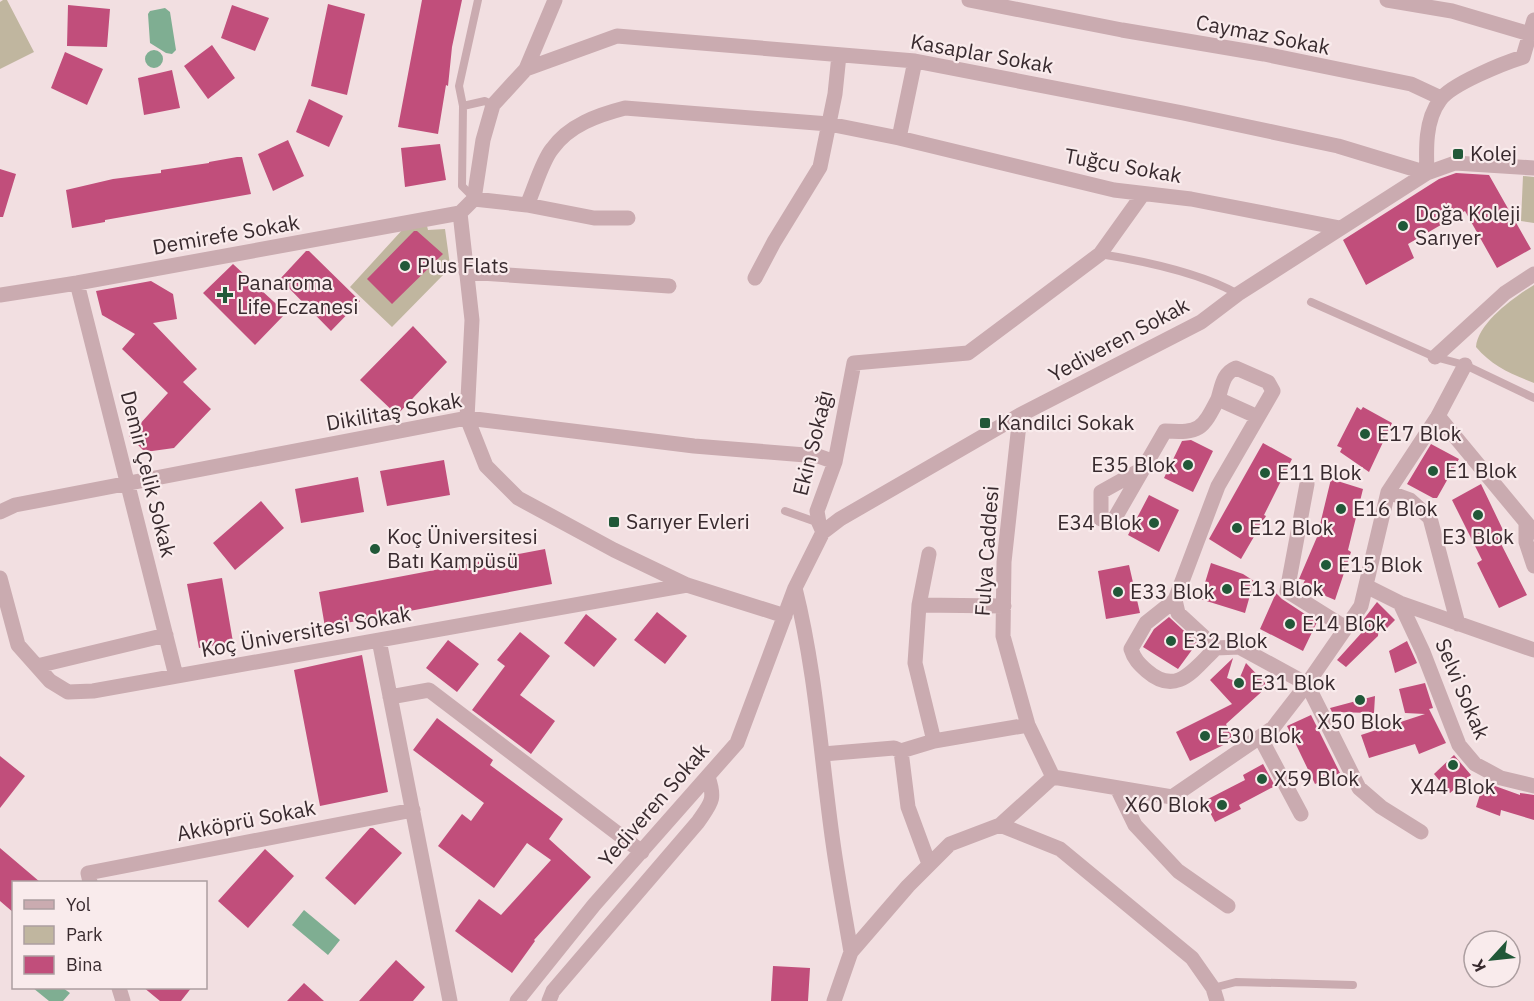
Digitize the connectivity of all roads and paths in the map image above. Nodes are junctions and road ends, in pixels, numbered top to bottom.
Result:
1 (478, 0) edge
2 (555, 0) edge
3 (969, 0) edge
4 (1387, 0) edge
5 (1532, 27) edge
6 (839, 55) junction
7 (1528, 57) edge
8 (915, 61) junction
9 (526, 69) junction
10 (1441, 98) junction
11 (493, 105) junction
12 (464, 106) junction
13 (829, 124) junction
14 (899, 138) junction
15 (1534, 168) edge
16 (1427, 173) junction
17 (1143, 194) junction
18 (474, 199) junction
19 (527, 205) junction
20 (460, 213) junction
21 (628, 218) dead end
22 (1340, 228) junction
23 (1100, 254) junction
24 (466, 272) junction
25 (1534, 274) edge
26 (755, 278) dead end
27 (77, 284) junction
28 (669, 286) dead end
29 (1238, 294) junction
30 (0, 295) edge
31 (1311, 302) dead end
32 (1435, 357) junction
33 (1465, 365) junction
34 (1534, 398) edge
35 (1218, 399) junction
36 (1020, 415) junction
37 (1438, 416) junction
38 (1258, 417) junction
39 (467, 418) junction
40 (835, 462) junction
41 (1144, 468) dead end
42 (129, 483) junction
43 (1307, 484) dead end
44 (1388, 492) junction
45 (785, 511) dead end
46 (0, 512) edge
47 (821, 528) junction
48 (1530, 528) edge
49 (929, 554) dead end
50 (1534, 566) edge
51 (0, 578) edge
52 (687, 585) junction
53 (1366, 585) junction
54 (795, 588) junction
55 (1175, 600) junction
56 (1400, 603) junction
57 (919, 605) junction
58 (1004, 606) junction
59 (785, 616) junction
60 (1458, 624) junction
61 (1346, 628) junction
62 (166, 635) junction
63 (379, 640) junction
64 (1216, 648) junction
65 (1534, 650) edge
66 (37, 666) junction
67 (176, 676) junction
68 (1307, 684) junction
69 (390, 696) junction
70 (1028, 725) junction
71 (1260, 737) junction
72 (934, 741) junction
73 (901, 751) junction
74 (823, 754) junction
75 (708, 777) junction
76 (1053, 777) junction
77 (1534, 786) edge
78 (1117, 788) junction
79 (412, 810) junction
80 (1301, 814) dead end
81 (1000, 825) junction
82 (1421, 832) dead end
83 (642, 852) junction
84 (929, 864) junction
85 (89, 878) edge
86 (1228, 906) dead end
87 (851, 952) junction
88 (1353, 985) dead end
89 (1215, 994) edge
90 (450, 1001) edge
91 (518, 1001) edge
92 (549, 1001) edge
93 (834, 1001) edge

1 - 12 lane
2 - 9 street
3 - 10 street, Caymaz Sokak
4 - 5 street
5 - 7 street
6 - 8 street, Kasaplar Sokak
6 - 9 street, Kasaplar Sokak
6 - 13 street
7 - 10 street
8 - 14 street
8 - 16 street, Kasaplar Sokak
9 - 11 street
10 - 16 street
11 - 12 lane
11 - 18 street
12 - 18 lane
13 - 14 street, Tuğcu Sokak
13 - 19 street, Tuğcu Sokak
13 - 26 street
14 - 17 street, Tuğcu Sokak
15 - 16 street, Yediveren Sokak
16 - 22 street, Yediveren Sokak
17 - 22 street, Tuğcu Sokak
17 - 23 street
18 - 19 street
18 - 20 street
19 - 21 street
20 - 24 street
20 - 27 street, Demirefe Sokak
22 - 29 street, Yediveren Sokak
23 - 29 lane
23 - 40 street, Ekin Sokağı
24 - 28 street
24 - 39 street
25 - 32 street
27 - 30 street, Demirefe Sokak
27 - 42 street, Demir Çelik Sokak
29 - 36 street, Yediveren Sokak
31 - 32 lane
32 - 33 lane
33 - 34 lane
33 - 37 street
35 - 38 street
35 - 38 street
35 - 41 street
36 - 47 street, Yediveren Sokak
36 - 58 street, Fulya Caddesi
37 - 44 street
37 - 48 street
38 - 55 street
39 - 40 street, Dikilitaş Sokak
39 - 42 street, Dikilitaş Sokak
39 - 52 street
40 - 47 street, Ekin Sokağı
42 - 46 street, Dikilitaş Sokak
42 - 62 street, Demir Çelik Sokak
43 - 61 street
44 - 53 street
44 - 60 street
45 - 47 lane
47 - 54 street, Yediveren Sokak
48 - 50 street
49 - 57 street
51 - 66 street, Koç Üniversitesi Sokak
52 - 59 street
52 - 63 street, Koç Üniversitesi Sokak
53 - 56 street
53 - 61 street
54 - 59 street, Yediveren Sokak
54 - 74 street
55 - 64 street
55 - 64 street
56 - 60 street
56 - 77 street, Selvi Sokak
57 - 58 street
57 - 72 street
58 - 70 street, Fulya Caddesi
59 - 75 street, Yediveren Sokak
60 - 65 street
61 - 68 street
62 - 66 street
62 - 67 street, Demir Çelik Sokak
63 - 67 street, Koç Üniversitesi Sokak
63 - 69 street
64 - 68 street
66 - 67 street, Koç Üniversitesi Sokak
68 - 71 street
68 - 82 street
69 - 79 street
69 - 83 street
70 - 72 street
70 - 76 street, Fulya Caddesi
71 - 78 street
71 - 80 street
72 - 73 street
73 - 74 street
73 - 84 street
74 - 87 street
75 - 83 street, Yediveren Sokak
75 - 92 street
76 - 78 street
76 - 81 street
78 - 86 street
79 - 85 street, Akköprü Sokak
79 - 90 street
81 - 84 street
81 - 89 street
83 - 91 street, Yediveren Sokak
84 - 87 street
87 - 93 street
88 - 89 lane

